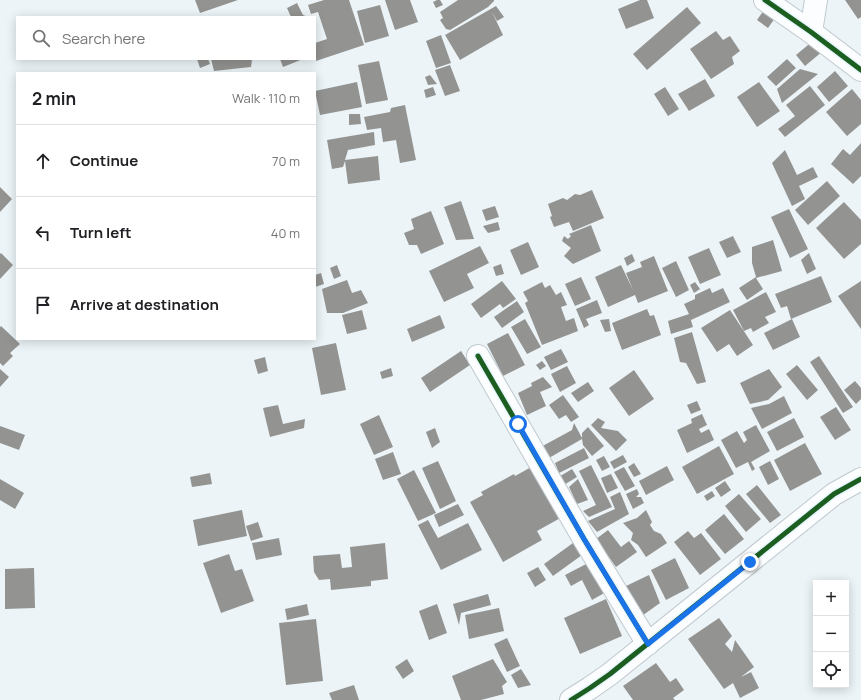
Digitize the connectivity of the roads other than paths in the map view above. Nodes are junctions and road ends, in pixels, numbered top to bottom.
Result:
1 (765, 0) edge
2 (816, 0) edge
3 (811, 32) junction
4 (860, 66) edge
5 (478, 356) dead end
6 (861, 479) edge
7 (648, 644) junction
8 (571, 700) edge

1 - 3 street
2 - 3 street
3 - 4 street
5 - 7 street
6 - 7 street
7 - 8 street

